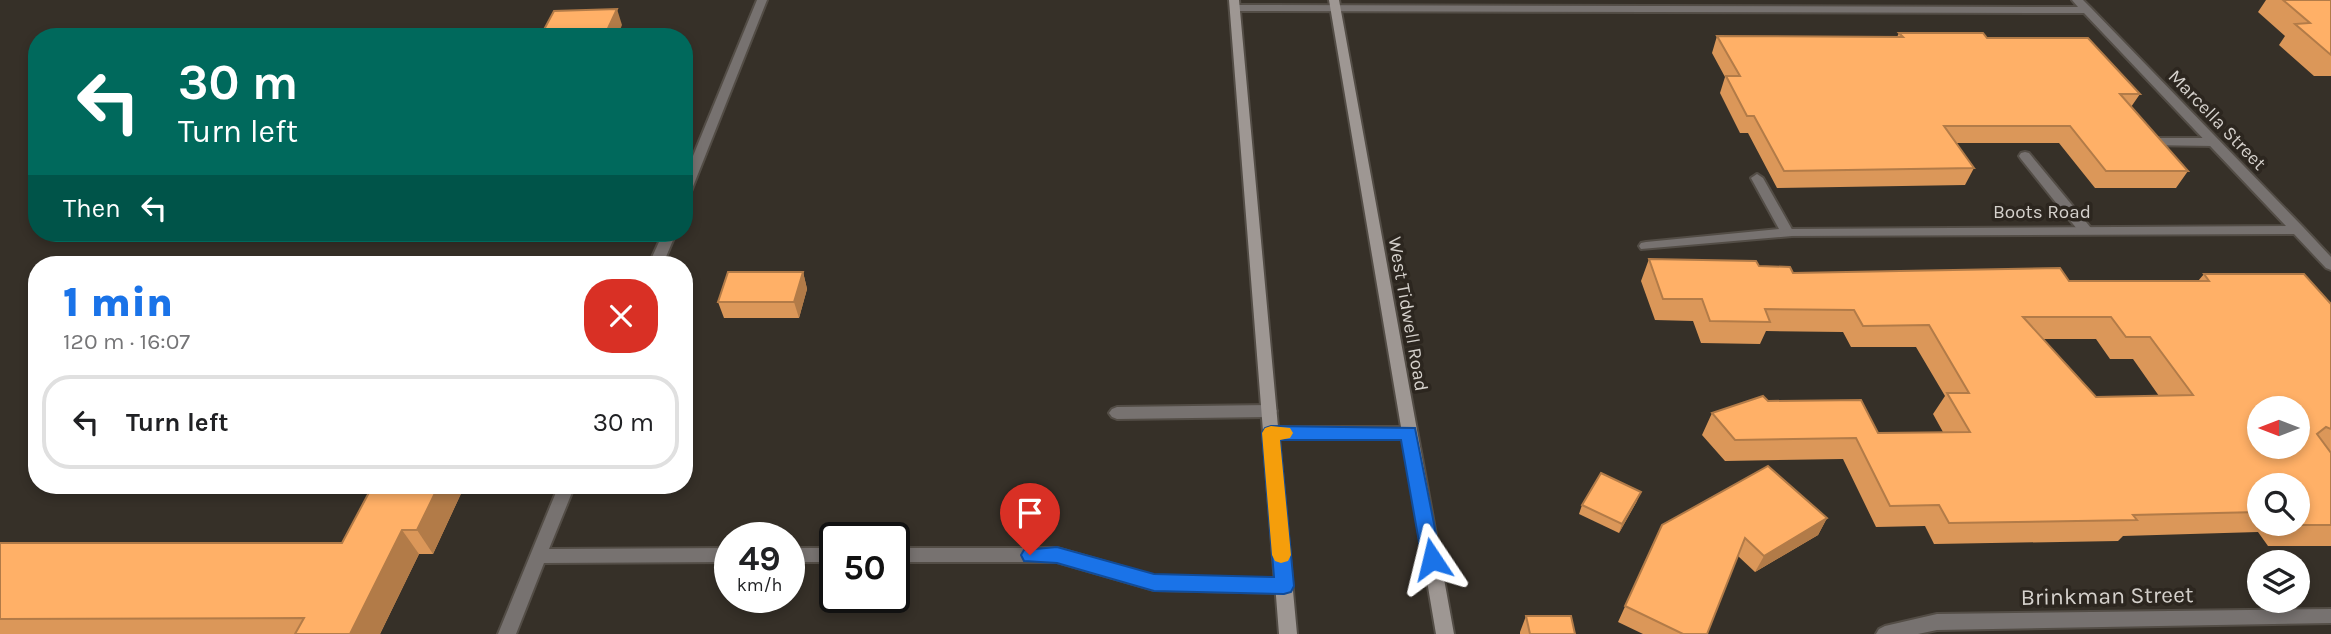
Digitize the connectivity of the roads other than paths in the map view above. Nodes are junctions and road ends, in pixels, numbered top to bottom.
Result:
1 (762, 0) edge
2 (2077, 0) edge
3 (1235, 4) edge
4 (1335, 4) edge
5 (2087, 10) junction
6 (2149, 142) edge
7 (2214, 142) junction
8 (2025, 156) dead end
9 (693, 172) edge
10 (1757, 178) dead end
11 (2298, 230) junction
12 (2085, 231) junction
13 (1787, 233) junction
14 (1646, 246) dead end
15 (2331, 265) edge
16 (1269, 411) junction
17 (1117, 413) dead end
18 (1271, 433) junction
19 (1409, 433) junction
20 (564, 494) edge
21 (714, 555) edge
22 (910, 555) edge
23 (539, 556) junction
24 (1284, 586) junction
25 (2331, 616) edge
26 (507, 634) edge
27 (1288, 634) edge
28 (1445, 634) edge
29 (1885, 634) edge

1 - 9 street
2 - 5 street, Marcella Street
3 - 4 street
3 - 16 main road
4 - 5 street
4 - 19 main road, West Tidwell Road
5 - 7 street, Marcella Street
6 - 7 street
7 - 11 street, Marcella Street
8 - 12 street
10 - 13 street
11 - 12 street, Boots Road
11 - 15 street, Marcella Street
12 - 13 street, Boots Road
13 - 14 street, Boots Road
16 - 17 street
16 - 18 main road
18 - 19 main road
18 - 24 main road
19 - 28 main road, West Tidwell Road
20 - 23 street
21 - 23 street
22 - 24 street
23 - 26 street
24 - 27 main road
25 - 29 street, Brinkman Street

